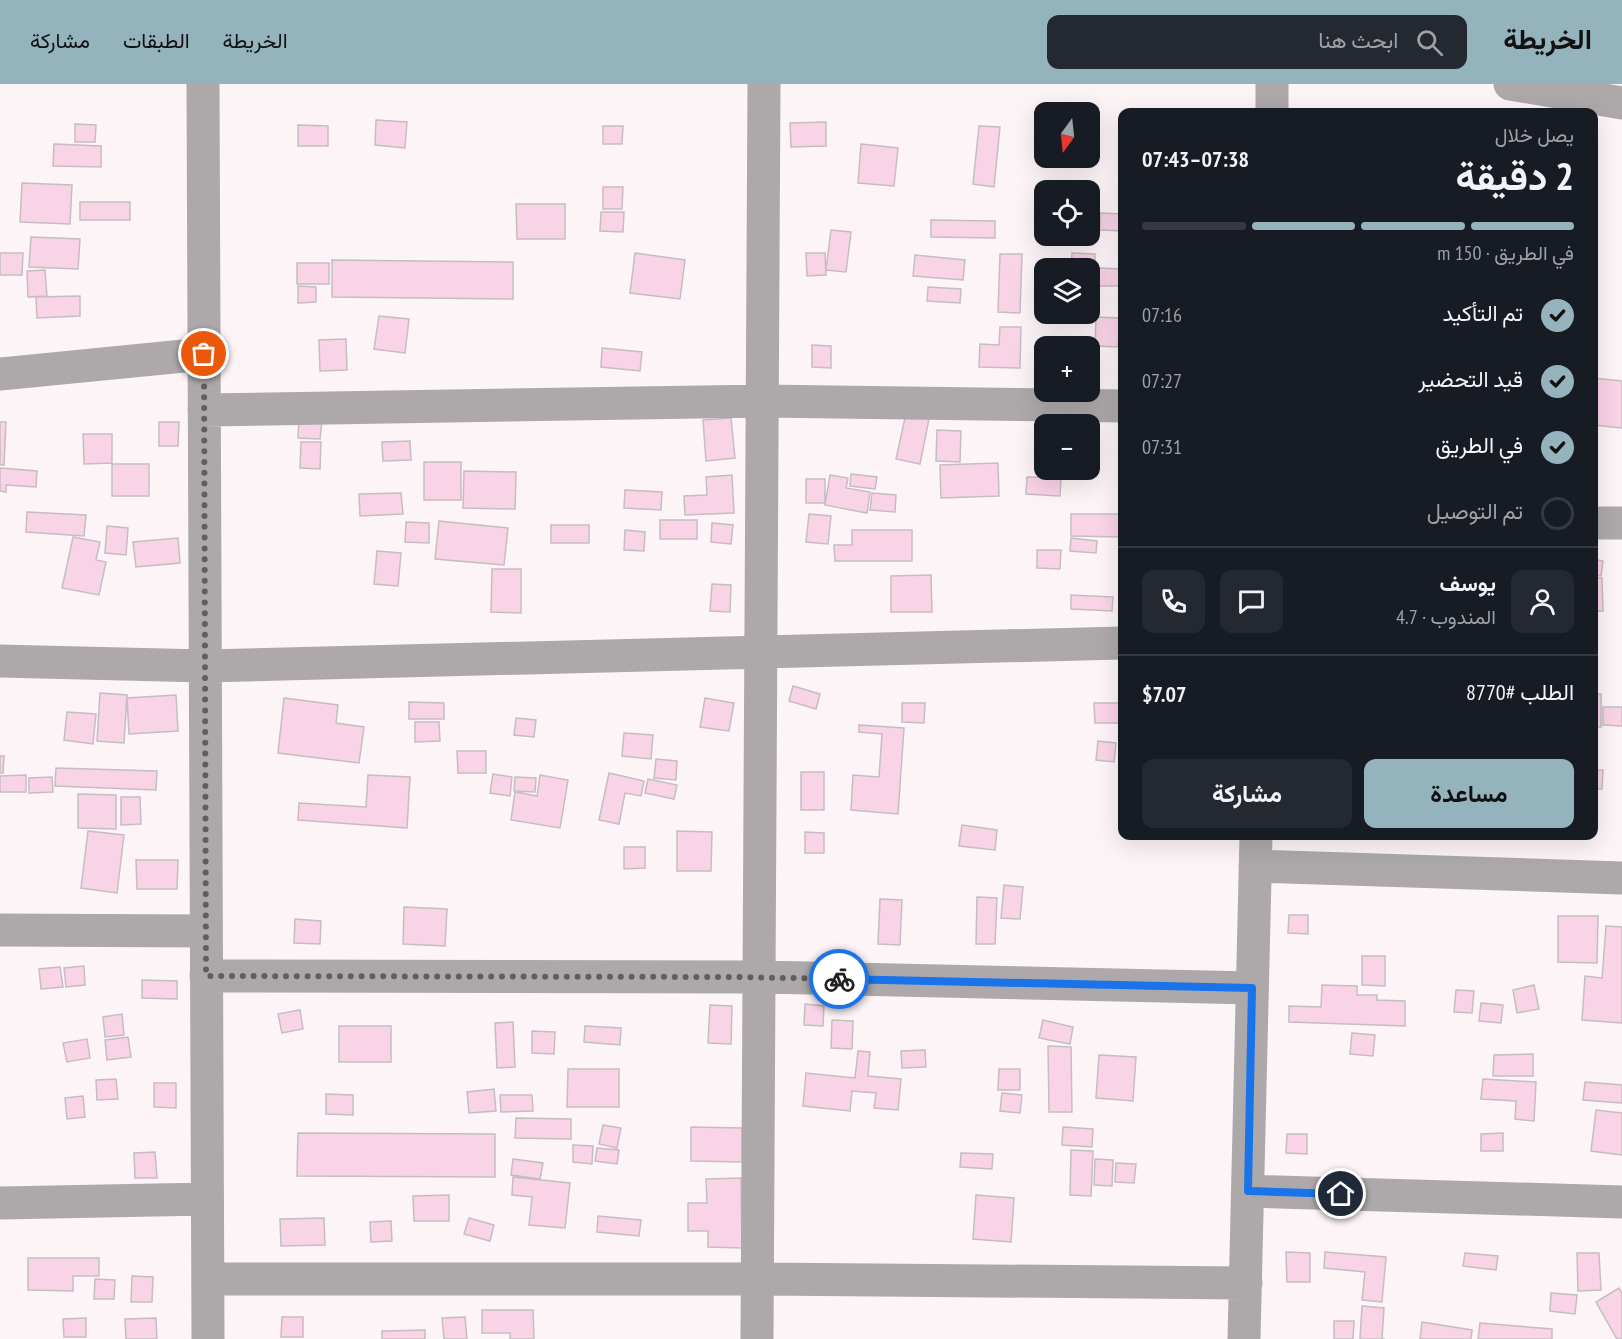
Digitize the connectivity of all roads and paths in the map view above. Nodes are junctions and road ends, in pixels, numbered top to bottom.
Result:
1 (203, 84) edge
2 (764, 84) edge
3 (1272, 84) edge
4 (1510, 84) edge
5 (1622, 103) edge
6 (1272, 108) edge
7 (204, 354) junction
8 (0, 374) edge
9 (763, 401) junction
10 (1118, 406) edge
11 (204, 410) junction
12 (1598, 523) edge
13 (1622, 523) edge
14 (1118, 643) edge
15 (761, 652) junction
16 (0, 661) edge
17 (205, 666) junction
18 (1255, 851) edge
19 (1622, 878) edge
20 (0, 930) edge
21 (206, 932) junction
22 (206, 976) junction
23 (759, 977) junction
24 (1252, 988) junction
25 (1248, 1191) junction
26 (207, 1199) junction
27 (1622, 1202) edge
28 (0, 1203) edge
29 (208, 1279) junction
30 (757, 1279) junction
31 (1246, 1283) junction
32 (208, 1339) edge
33 (757, 1339) edge
34 (1244, 1339) edge

1 - 7 street
2 - 9 street
3 - 6 street
4 - 5 street
7 - 8 street
7 - 11 street
9 - 10 street
9 - 11 street
9 - 15 street
11 - 17 street
12 - 13 street
14 - 15 street
15 - 17 street
15 - 23 street
16 - 17 street
17 - 21 street
18 - 19 street
18 - 24 street
20 - 21 street
21 - 22 street
22 - 23 street
22 - 26 street
23 - 24 street
23 - 30 street
24 - 25 street
25 - 27 street
25 - 31 street
26 - 28 street
26 - 29 street
29 - 30 street
29 - 32 street
30 - 31 street
30 - 33 street
31 - 34 street

